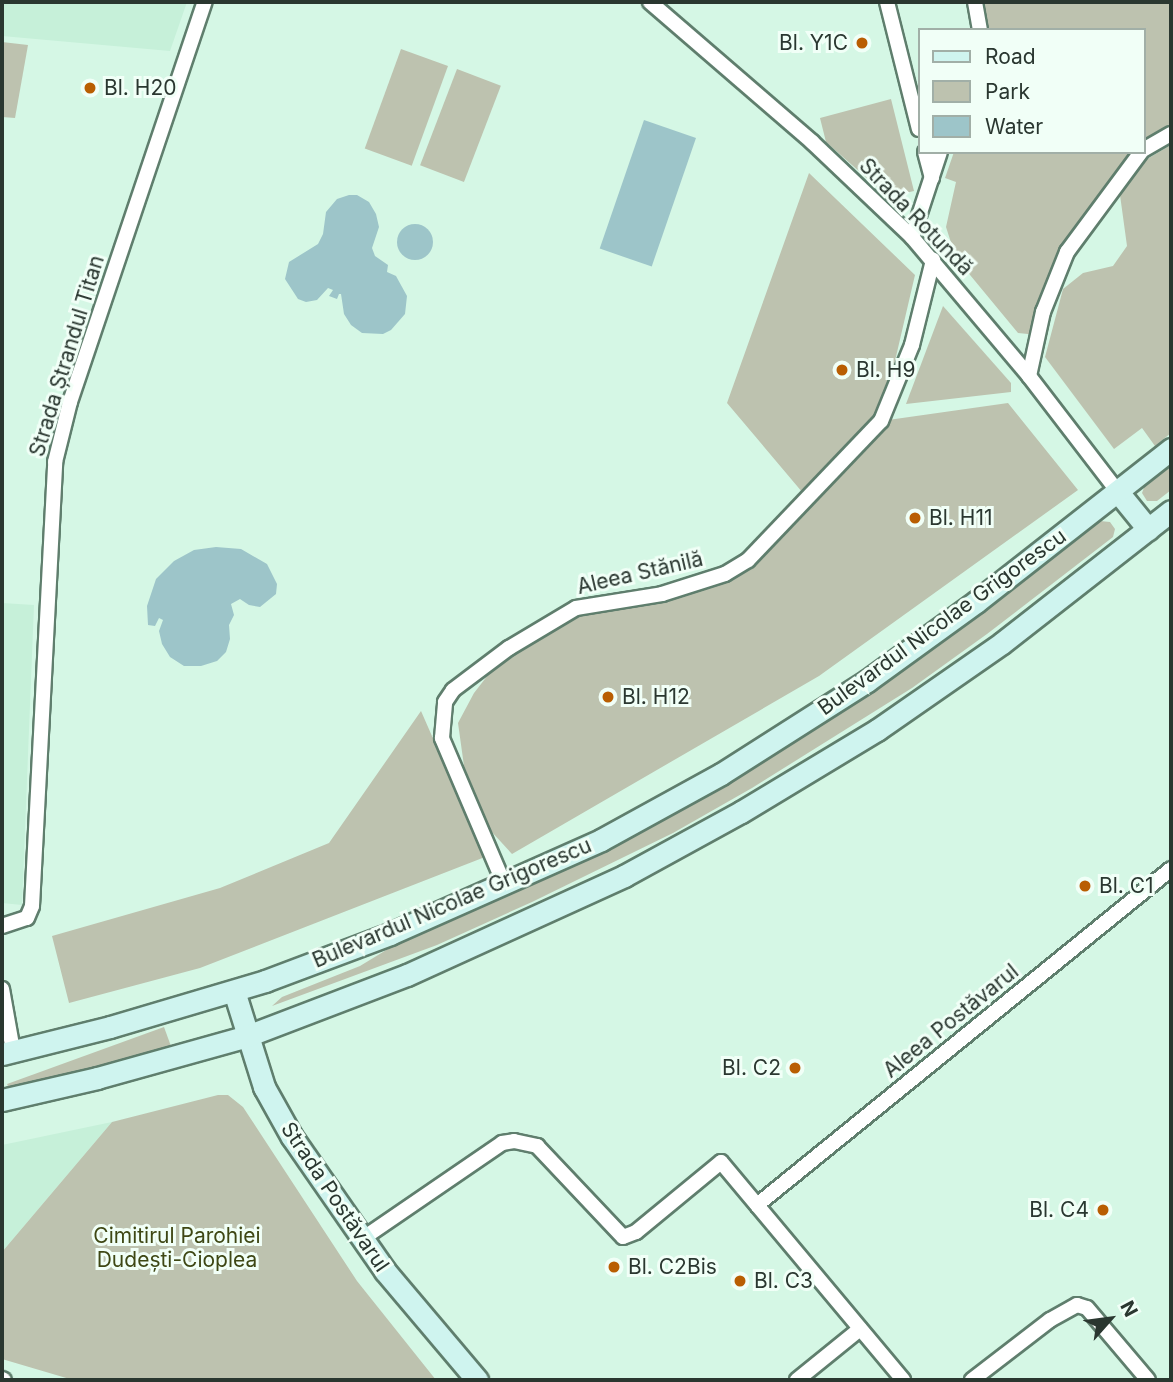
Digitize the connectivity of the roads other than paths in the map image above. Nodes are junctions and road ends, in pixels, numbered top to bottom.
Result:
1 (205, 2) edge
2 (650, 2) edge
3 (887, 2) edge
4 (975, 2) edge
5 (980, 28) edge
6 (918, 125) edge
7 (1171, 134) edge
8 (1145, 149) edge
9 (926, 154) edge
10 (939, 154) edge
11 (1140, 154) edge
12 (932, 178) junction
13 (912, 237) junction
14 (933, 260) junction
15 (1029, 376) junction
16 (1171, 449) edge
17 (1118, 492) junction
18 (1171, 512) edge
19 (1148, 529) junction
20 (1171, 869) edge
21 (505, 886) junction
22 (2, 926) edge
23 (2, 989) edge
24 (234, 991) junction
25 (247, 1036) junction
26 (8, 1053) edge
27 (2, 1100) edge
28 (757, 1205) junction
29 (362, 1239) junction
30 (860, 1329) junction
31 (477, 1380) edge
32 (797, 1380) edge
33 (903, 1380) edge
34 (972, 1380) edge
35 (1148, 1380) edge

1 - 22 street, Strada Ștrandul Titan
2 - 13 street, Strada Rotundă
3 - 6 street
4 - 5 street
7 - 8 street
9 - 12 street
10 - 12 street
11 - 15 street
12 - 13 street
13 - 14 street, Strada Rotundă
14 - 15 street, Strada Rotundă
14 - 21 street, Aleea Stănilă
15 - 17 street, Strada Rotundă
16 - 17 main road, Bulevardul Nicolae Grigorescu
17 - 19 main road
17 - 21 main road, Bulevardul Nicolae Grigorescu
18 - 19 main road, Bulevardul Nicolae Grigorescu
19 - 25 main road, Bulevardul Nicolae Grigorescu
20 - 28 street, Aleea Postăvarul
21 - 24 main road, Bulevardul Nicolae Grigorescu
23 - 26 street
24 - 25 main road, Strada Postăvarul
24 - 26 main road, Bulevardul Nicolae Grigorescu
25 - 27 main road, Bulevardul Nicolae Grigorescu
25 - 29 main road, Strada Postăvarul
28 - 29 street
28 - 30 street
29 - 31 main road, Strada Postăvarul
30 - 32 street
30 - 33 street
34 - 35 street

